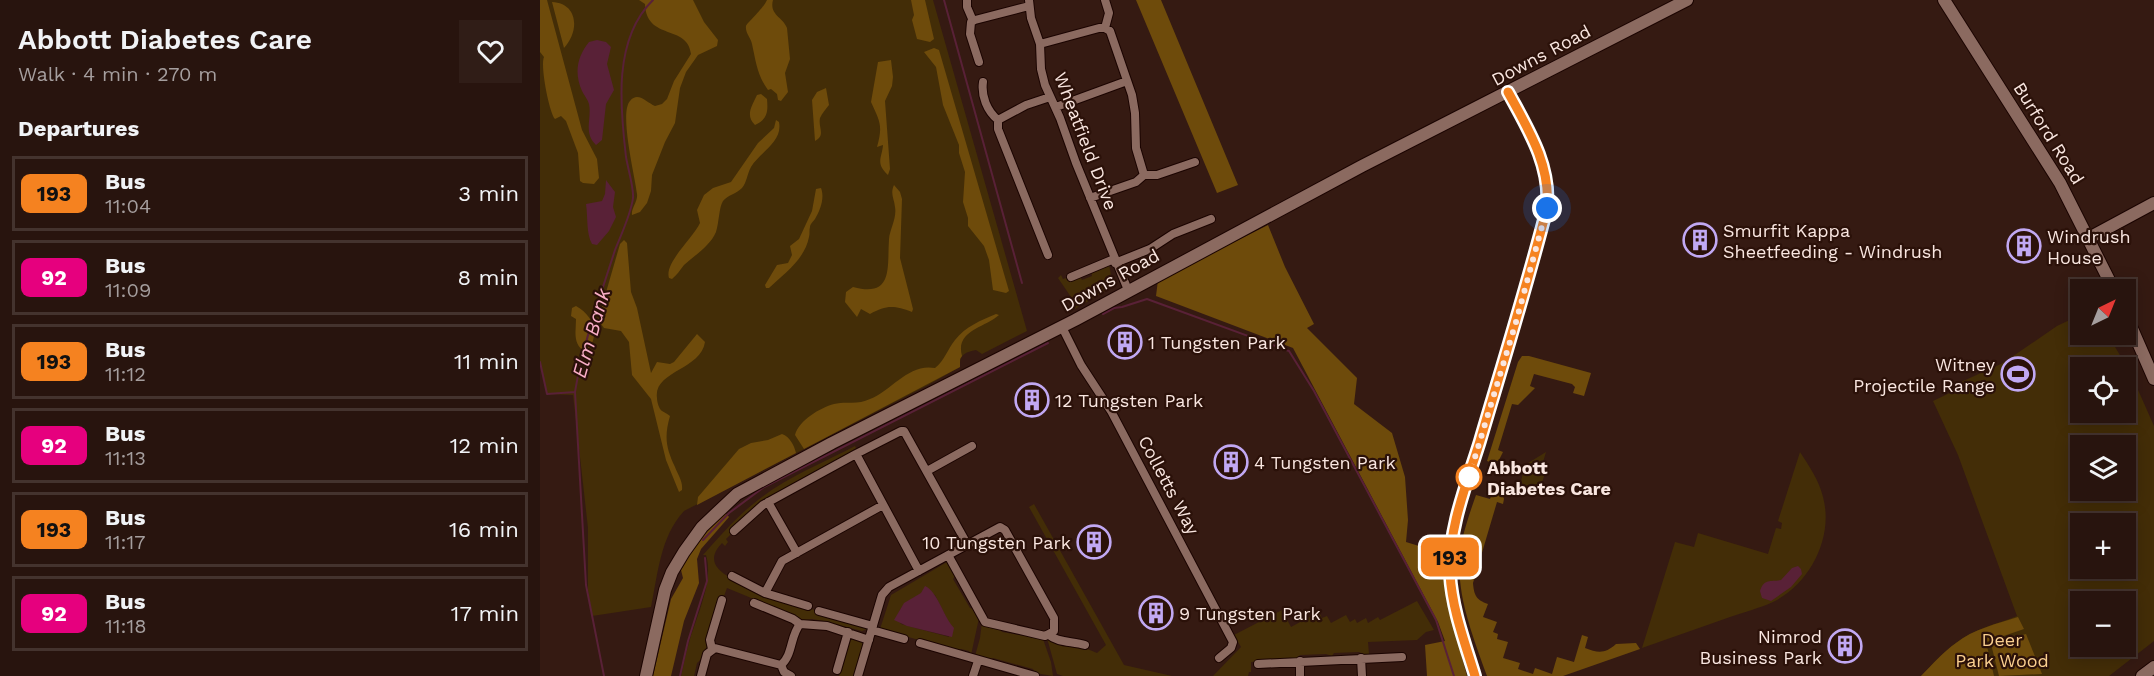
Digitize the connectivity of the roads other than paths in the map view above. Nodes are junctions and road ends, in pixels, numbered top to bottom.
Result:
1 (967, 0) edge
2 (1106, 0) edge
3 (1687, 0) edge
4 (1944, 0) edge
5 (1029, 3) edge
6 (973, 21) junction
7 (1105, 28) junction
8 (1040, 44) junction
9 (979, 62) dead end
10 (1127, 81) junction
11 (983, 82) dead end
12 (1508, 92) junction
13 (1050, 97) junction
14 (1056, 107) junction
15 (998, 120) junction
16 (1195, 162) dead end
17 (1144, 175) junction
18 (1090, 198) junction
19 (2154, 203) edge
20 (1211, 219) dead end
21 (2089, 238) junction
22 (1048, 255) dead end
23 (1115, 261) junction
24 (1071, 277) dead end
25 (2109, 279) edge
26 (1128, 290) junction
27 (1062, 327) junction
28 (2136, 338) edge
29 (2154, 379) edge
30 (972, 446) dead end
31 (856, 454) junction
32 (927, 471) junction
33 (768, 502) junction
34 (883, 505) junction
35 (734, 531) dead end
36 (967, 544) junction
37 (797, 553) junction
38 (948, 555) junction
39 (919, 571) junction
40 (732, 576) dead end
41 (765, 592) junction
42 (722, 600) dead end
43 (754, 603) dead end
44 (808, 606) dead end
45 (819, 610) dead end
46 (800, 624) junction
47 (873, 628) junction
48 (848, 632) junction
49 (1049, 635) junction
50 (904, 639) dead end
51 (869, 640) junction
52 (920, 643) dead end
53 (1085, 645) dead end
54 (712, 649) junction
55 (1402, 657) dead end
56 (1219, 658) dead end
57 (1361, 658) junction
58 (978, 661) junction
59 (1300, 662) junction
60 (1258, 664) dead end
61 (781, 665) junction
62 (2154, 668) edge
63 (837, 670) dead end
64 (646, 676) edge
65 (701, 676) edge
66 (791, 676) edge
67 (858, 676) edge
68 (974, 676) edge
69 (1035, 676) edge
70 (1300, 676) edge
71 (1362, 676) edge
72 (1475, 676) edge
73 (2142, 676) edge

1 - 6 street
2 - 7 street
3 - 12 street, Downs Road
4 - 21 street, Burford Road
5 - 6 street
5 - 8 street, Wheatfield Drive
6 - 9 street
7 - 8 street
7 - 10 street
8 - 13 street, Wheatfield Drive
10 - 14 street
10 - 17 street
11 - 15 street
12 - 26 street, Downs Road
12 - 72 street
13 - 14 street, Wheatfield Drive
13 - 15 street
14 - 18 street, Wheatfield Drive
15 - 22 street
16 - 17 street
17 - 18 street
18 - 23 street, Wheatfield Drive
19 - 21 street
20 - 23 street
21 - 25 street, Burford Road
23 - 24 street
23 - 26 street, Wheatfield Drive
26 - 27 street, Downs Road
27 - 56 street, Colletts Way
27 - 64 street, Downs Road
28 - 29 street
30 - 32 street
31 - 32 street
31 - 33 street
31 - 34 street
32 - 36 street
33 - 35 street
33 - 37 street
34 - 37 street
34 - 39 street
36 - 38 street
36 - 49 street
37 - 41 street
38 - 39 street
38 - 49 street
39 - 47 street
40 - 41 street
41 - 44 street
42 - 54 street
43 - 46 street
45 - 47 street
46 - 48 street
46 - 61 street
47 - 50 street
47 - 51 street
48 - 51 street
48 - 63 street
49 - 53 street
51 - 67 street
52 - 58 street
54 - 61 street
54 - 65 street
55 - 57 street
57 - 59 street
57 - 71 street
58 - 68 street
58 - 69 street
59 - 60 street
59 - 70 street
61 - 66 street
62 - 73 street

